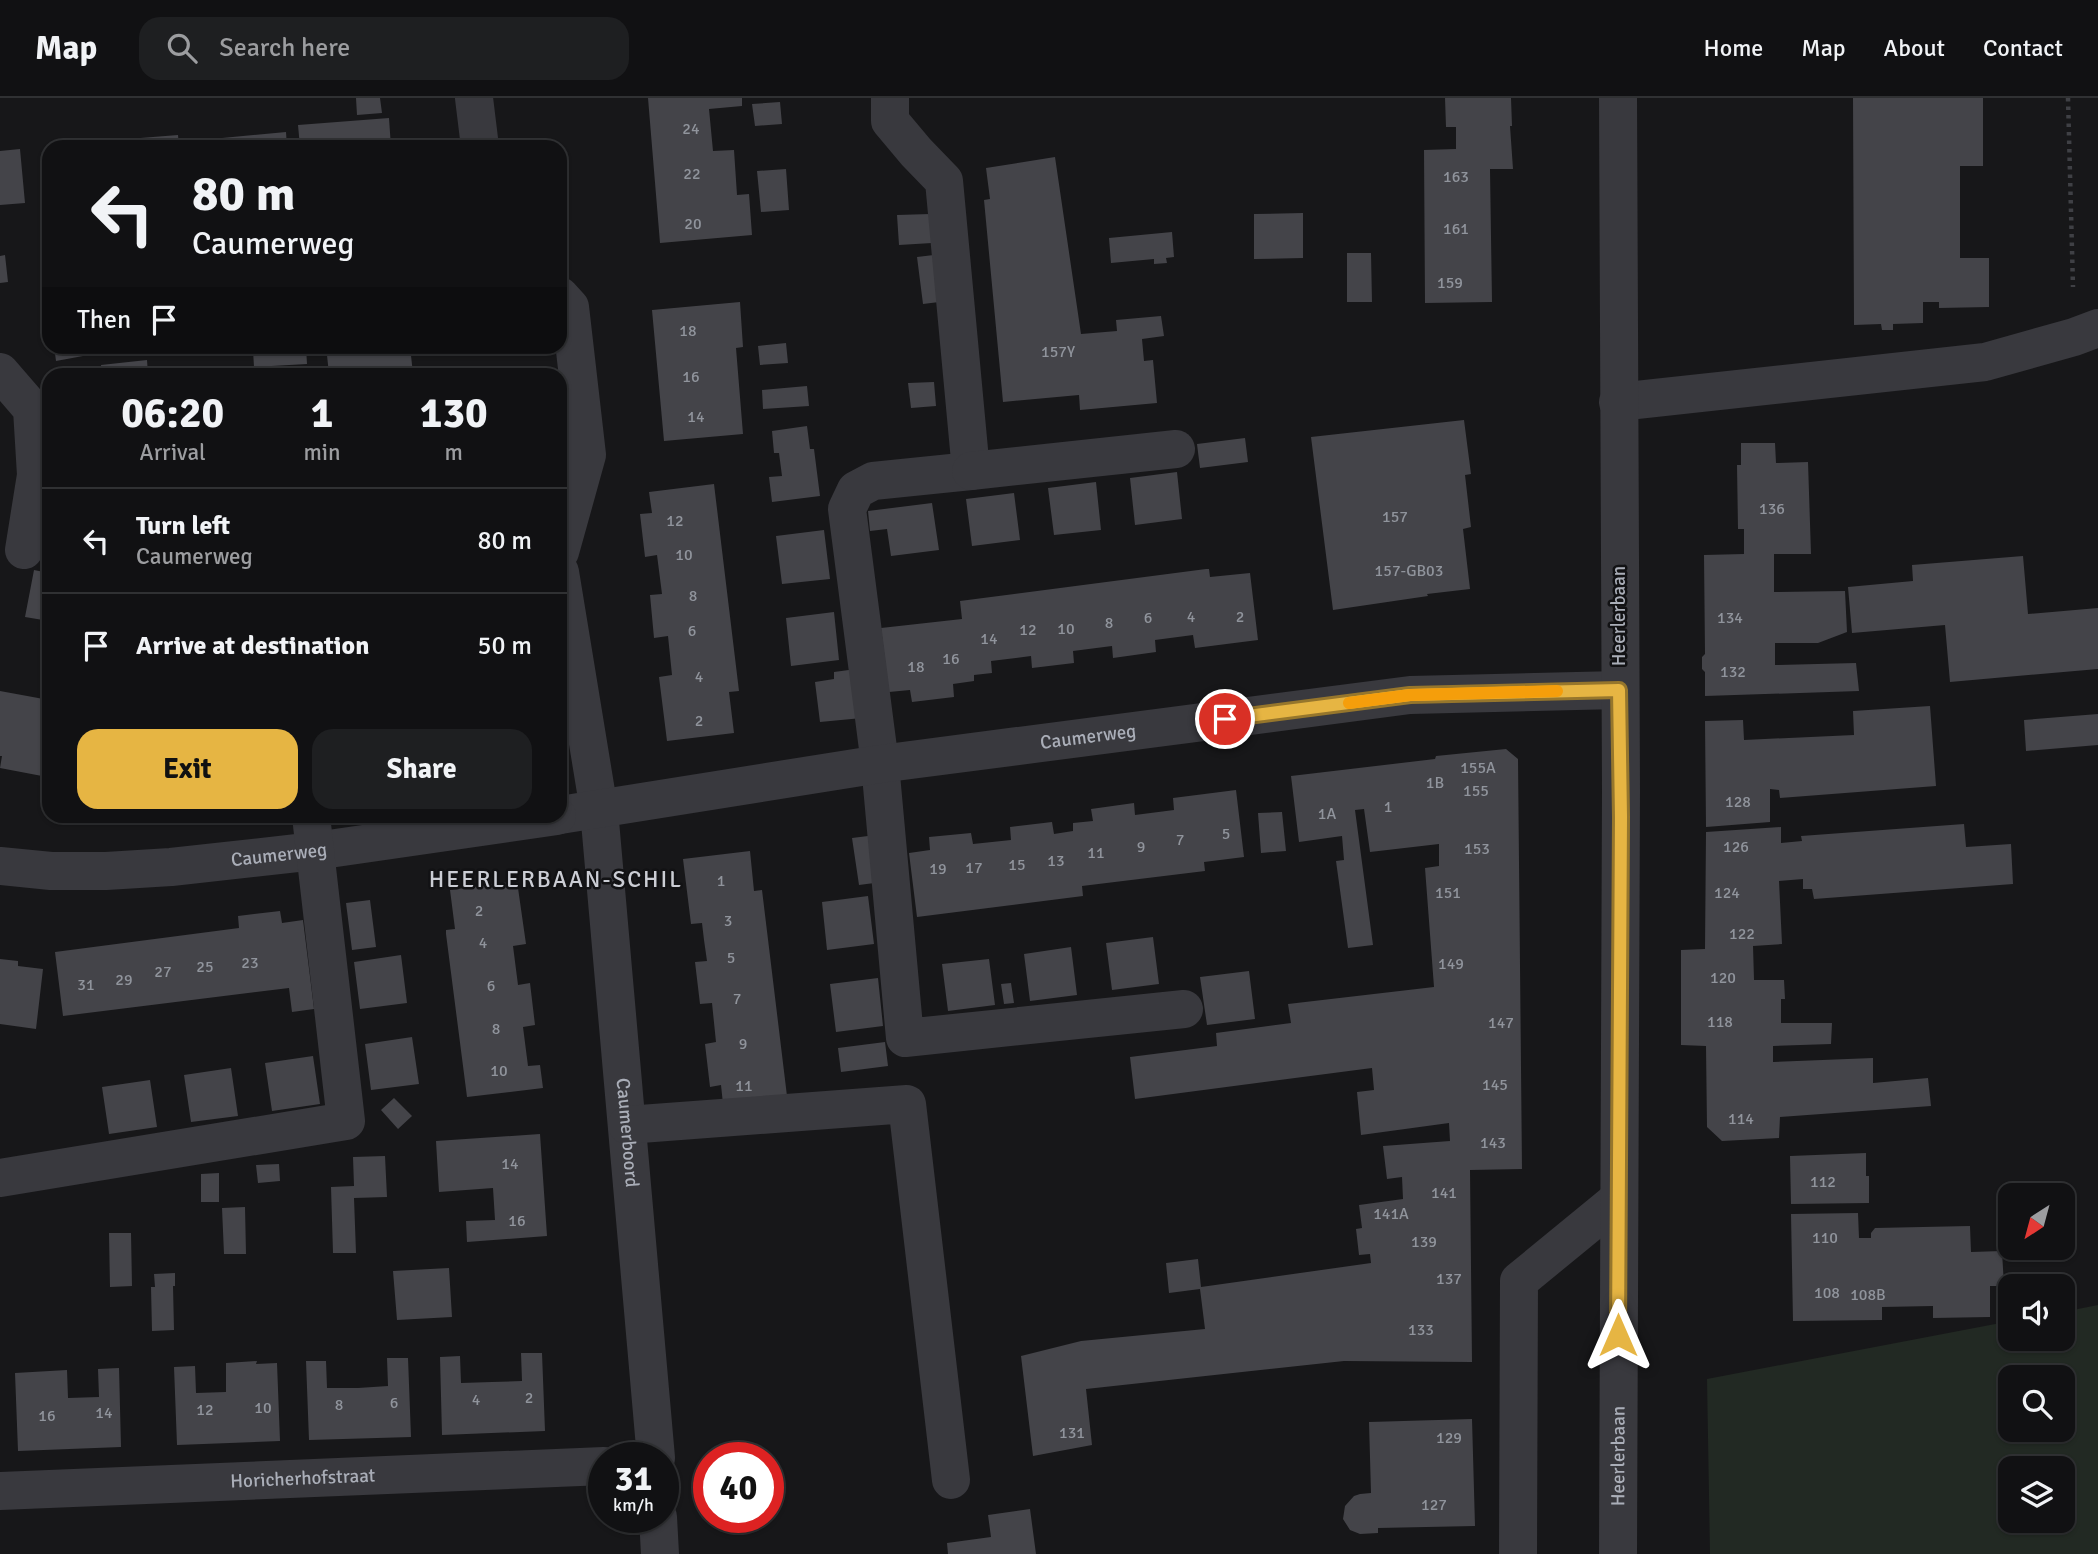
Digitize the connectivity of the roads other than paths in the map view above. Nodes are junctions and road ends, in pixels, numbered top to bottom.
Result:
1 (474, 98) edge
2 (890, 98) edge
3 (1618, 98) edge
4 (479, 140) edge
5 (567, 304) edge
6 (2086, 332) edge
7 (0, 372) edge
8 (1618, 402) junction
9 (1176, 449) dead end
10 (971, 471) junction
11 (567, 527) edge
12 (24, 550) edge
13 (567, 615) edge
14 (1619, 690) junction
15 (880, 764) junction
16 (599, 810) junction
17 (567, 814) edge
18 (449, 823) edge
19 (313, 833) edge
20 (0, 866) edge
21 (1184, 1009) dead end
22 (627, 1125) junction
23 (0, 1178) edge
24 (1619, 1199) junction
25 (655, 1442) edge
26 (588, 1467) edge
27 (951, 1480) dead end
28 (0, 1491) edge
29 (659, 1533) edge
30 (660, 1554) edge
31 (1518, 1554) edge
32 (1618, 1554) edge

1 - 4 street
2 - 10 street
3 - 8 street, Heerlerbaan
5 - 11 street
6 - 8 street
7 - 12 street
8 - 14 street, Heerlerbaan
9 - 10 street
10 - 15 street
13 - 16 street, Caumerboord
14 - 15 street, Caumerweg
14 - 24 street, Heerlerbaan
15 - 16 street, Caumerweg
15 - 21 street
16 - 17 street, Caumerweg
16 - 22 street, Caumerboord
18 - 19 street, Caumerweg
19 - 20 street, Caumerweg
19 - 23 street
22 - 25 street, Caumerboord
22 - 27 street
24 - 31 street
24 - 32 street, Heerlerbaan
26 - 28 street, Horicherhofstraat
29 - 30 street

